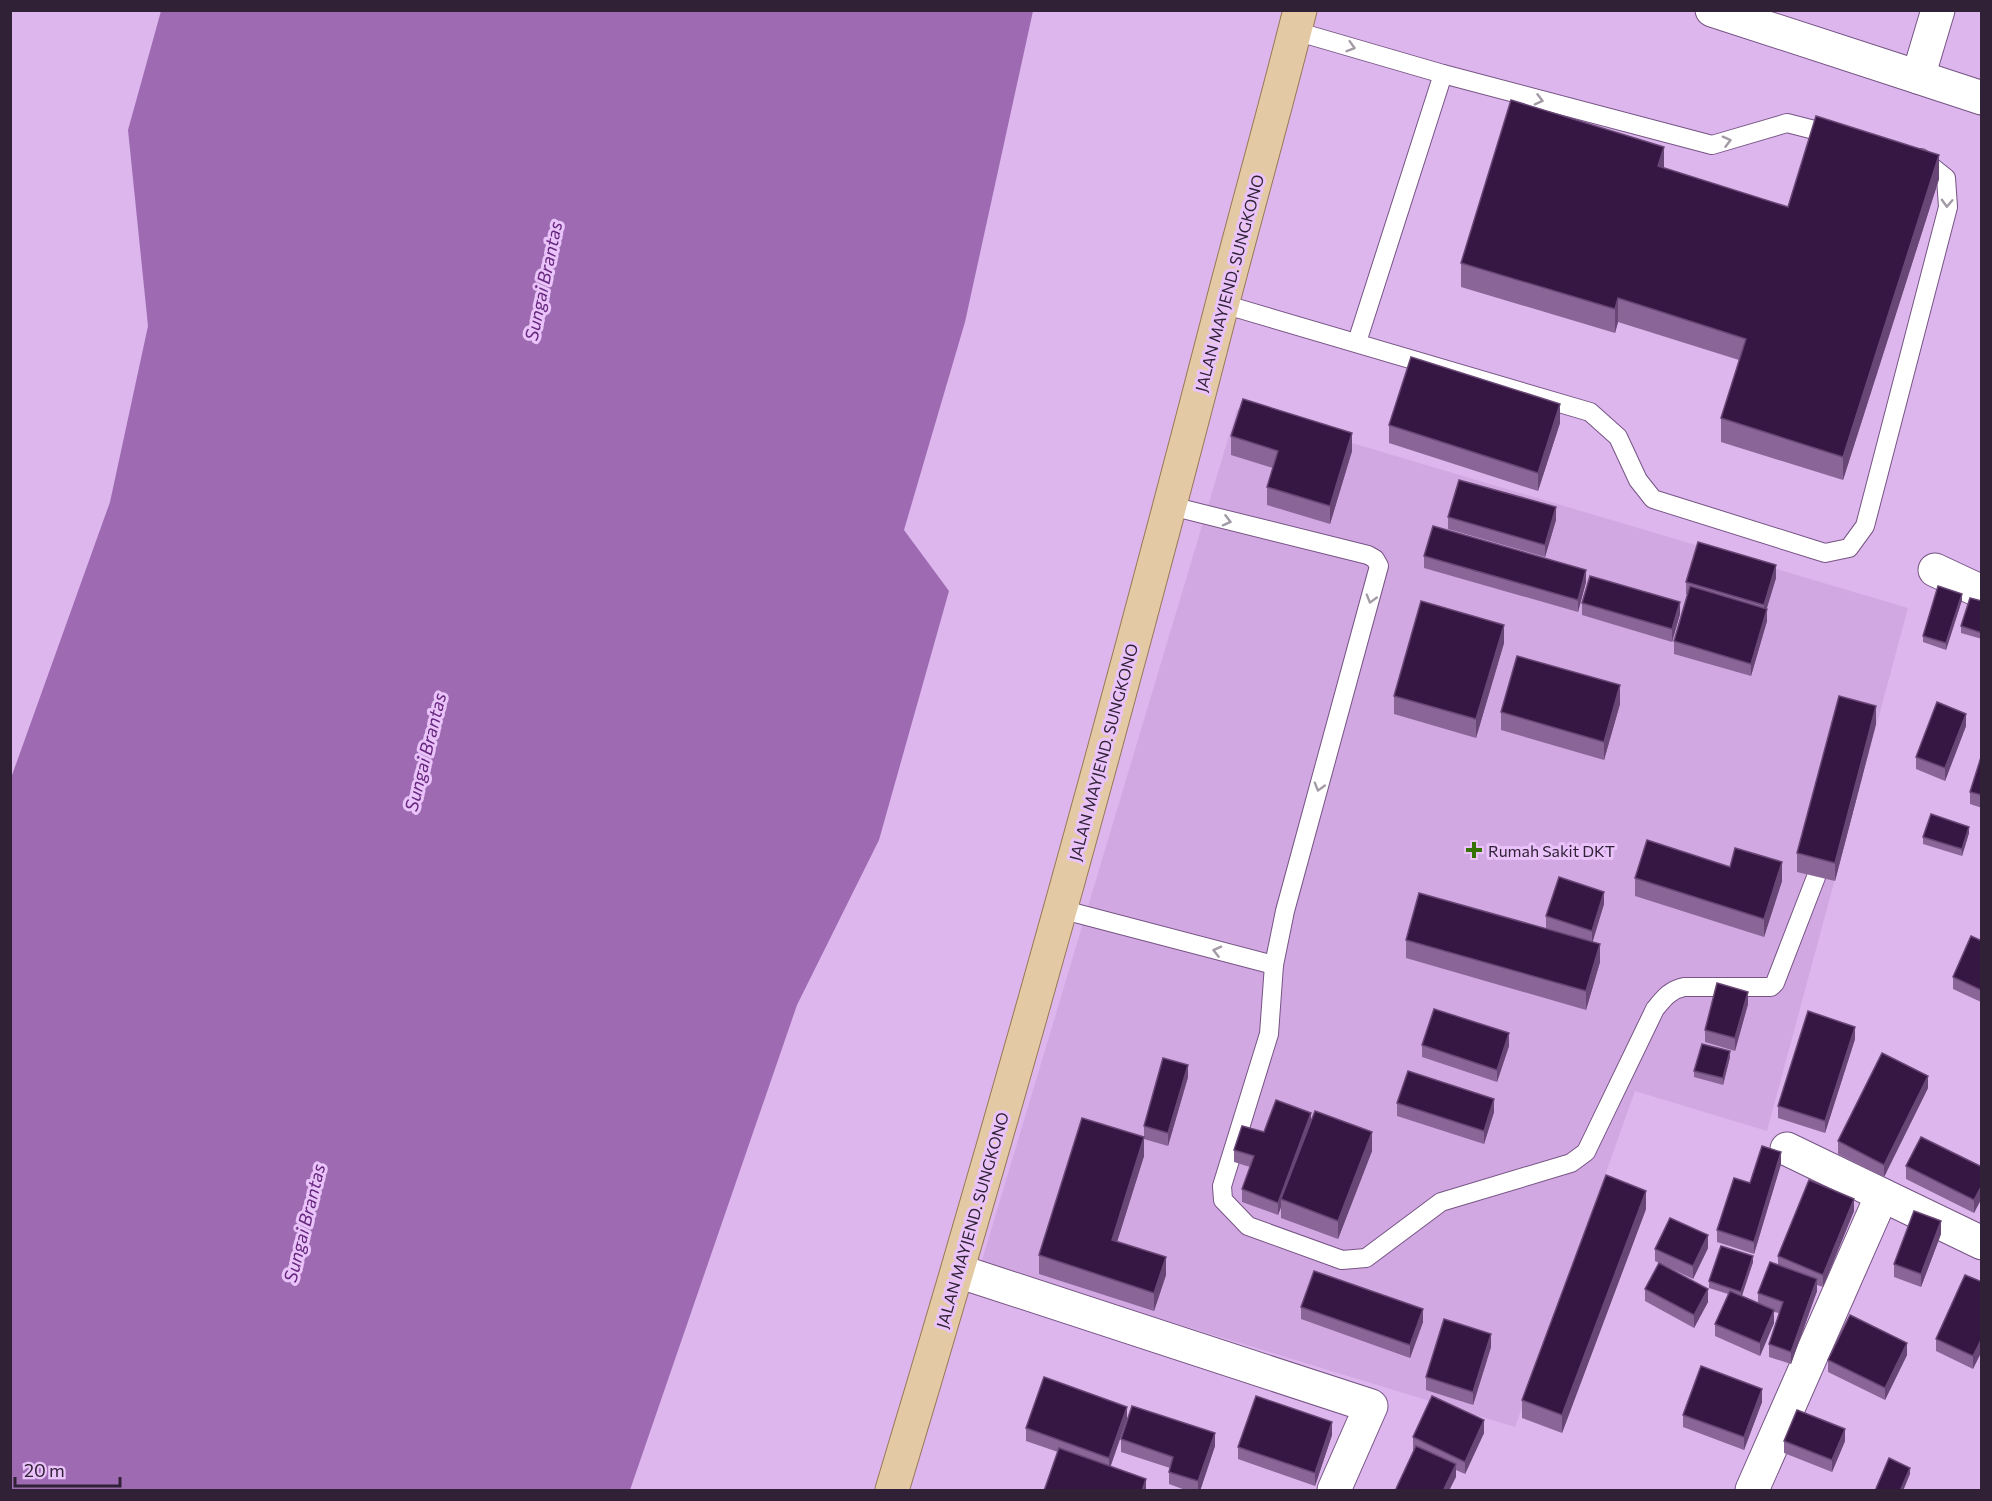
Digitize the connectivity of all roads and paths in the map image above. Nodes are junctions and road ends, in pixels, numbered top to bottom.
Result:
1 (1712, 10) edge
2 (1938, 10) edge
3 (1297, 21) edge
4 (1443, 74) junction
5 (1918, 76) junction
6 (1982, 98) edge
7 (1853, 140) edge
8 (1908, 154) edge
9 (1223, 304) junction
10 (1357, 342) junction
11 (1170, 506) junction
12 (1935, 570) dead end
13 (1982, 592) edge
14 (1816, 877) edge
15 (1060, 909) junction
16 (1274, 965) junction
17 (1787, 1149) dead end
18 (1882, 1195) junction
19 (1982, 1244) edge
20 (958, 1271) junction
21 (892, 1491) edge
22 (1334, 1491) edge
23 (1752, 1491) edge

1 - 5 street
2 - 5 street
3 -> 4 lane
3 - 9 main road, JALAN MAYJEND. SUNGKONO
4 -> 7 lane
4 - 10 lane
5 - 6 street
8 -> 10 lane
9 - 10 lane
9 - 11 main road, JALAN MAYJEND. SUNGKONO
11 - 15 main road, JALAN MAYJEND. SUNGKONO
11 -> 16 lane
12 - 13 street
14 - 16 lane
16 -> 15 lane
15 - 20 main road, JALAN MAYJEND. SUNGKONO
17 - 18 street
18 - 19 street
18 - 23 street
20 - 21 main road, JALAN MAYJEND. SUNGKONO
20 - 22 street

